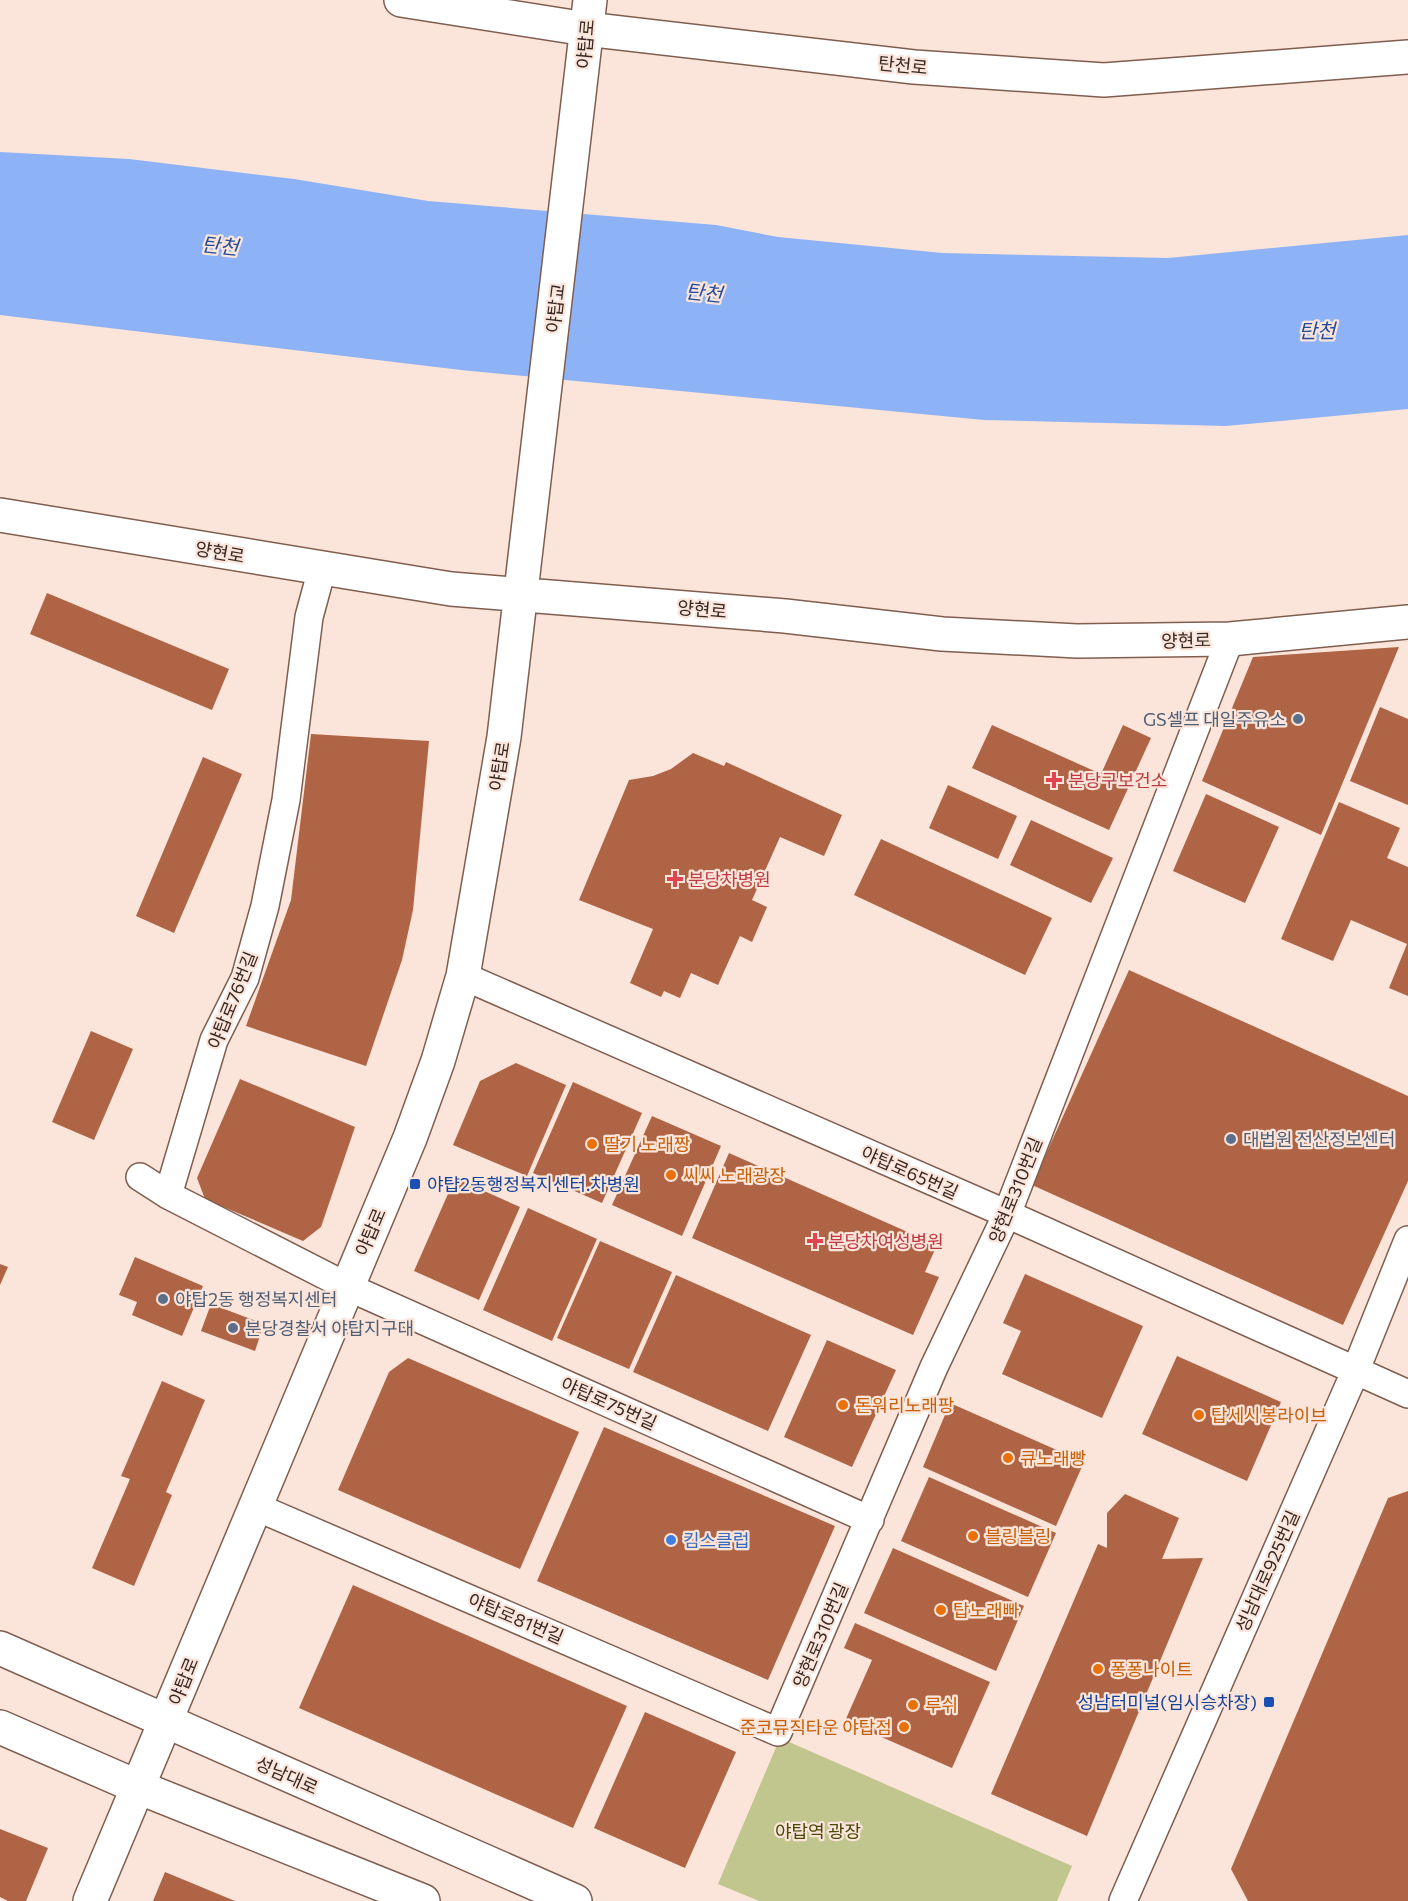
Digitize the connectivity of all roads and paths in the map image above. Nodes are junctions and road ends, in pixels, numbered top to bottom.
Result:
1 (401, 0) edge
2 (588, 14) edge
3 (1408, 57) edge
4 (581, 87) joint
5 (0, 514) edge
6 (529, 529) joint
7 (322, 569) junction
8 (521, 593) junction
9 (1408, 622) edge
10 (1230, 639) junction
11 (463, 976) junction
12 (140, 1177) dead end
13 (168, 1195) junction
14 (1007, 1214) junction
15 (1408, 1240) edge
16 (348, 1287) junction
17 (1355, 1372) junction
18 (1408, 1394) edge
19 (254, 1506) junction
20 (870, 1520) junction
21 (0, 1648) edge
22 (166, 1723) junction
23 (0, 1726) edge
24 (778, 1732) joint
25 (138, 1787) junction
26 (90, 1901) edge
27 (423, 1901) edge
28 (575, 1901) edge
29 (1123, 1901) edge

1 - 2 main road, 탄천로
2 - 3 main road, 탄천로
2 - 4 main road, 야탑로
4 - 6 main road, 야탑교
5 - 7 main road, 양현로
6 - 8 main road, 야탑로
7 - 8 main road, 양현로
7 - 13 street, 야탑로76번길
8 - 10 main road, 양현로
8 - 11 main road, 야탑로
9 - 10 main road, 양현로
10 - 14 street, 양현로310번길
11 - 14 street, 야탑로65번길
11 - 16 main road, 야탑로
12 - 13 street
13 - 16 street
14 - 17 street, 야탑로65번길
14 - 20 street, 양현로310번길
15 - 17 street, 성남대로925번길
16 - 19 main road, 야탑로
16 - 20 street, 야탑로75번길
17 - 18 street, 야탑로65번길
17 - 29 street, 성남대로925번길
19 - 22 main road, 야탑로
19 - 24 street, 야탑로81번길
20 - 24 street, 양현로310번길
21 - 22 main road, 성남대로
22 - 25 main road, 야탑로
22 - 28 main road, 성남대로
23 - 25 main road
25 - 26 main road, 야탑로
25 - 27 main road

